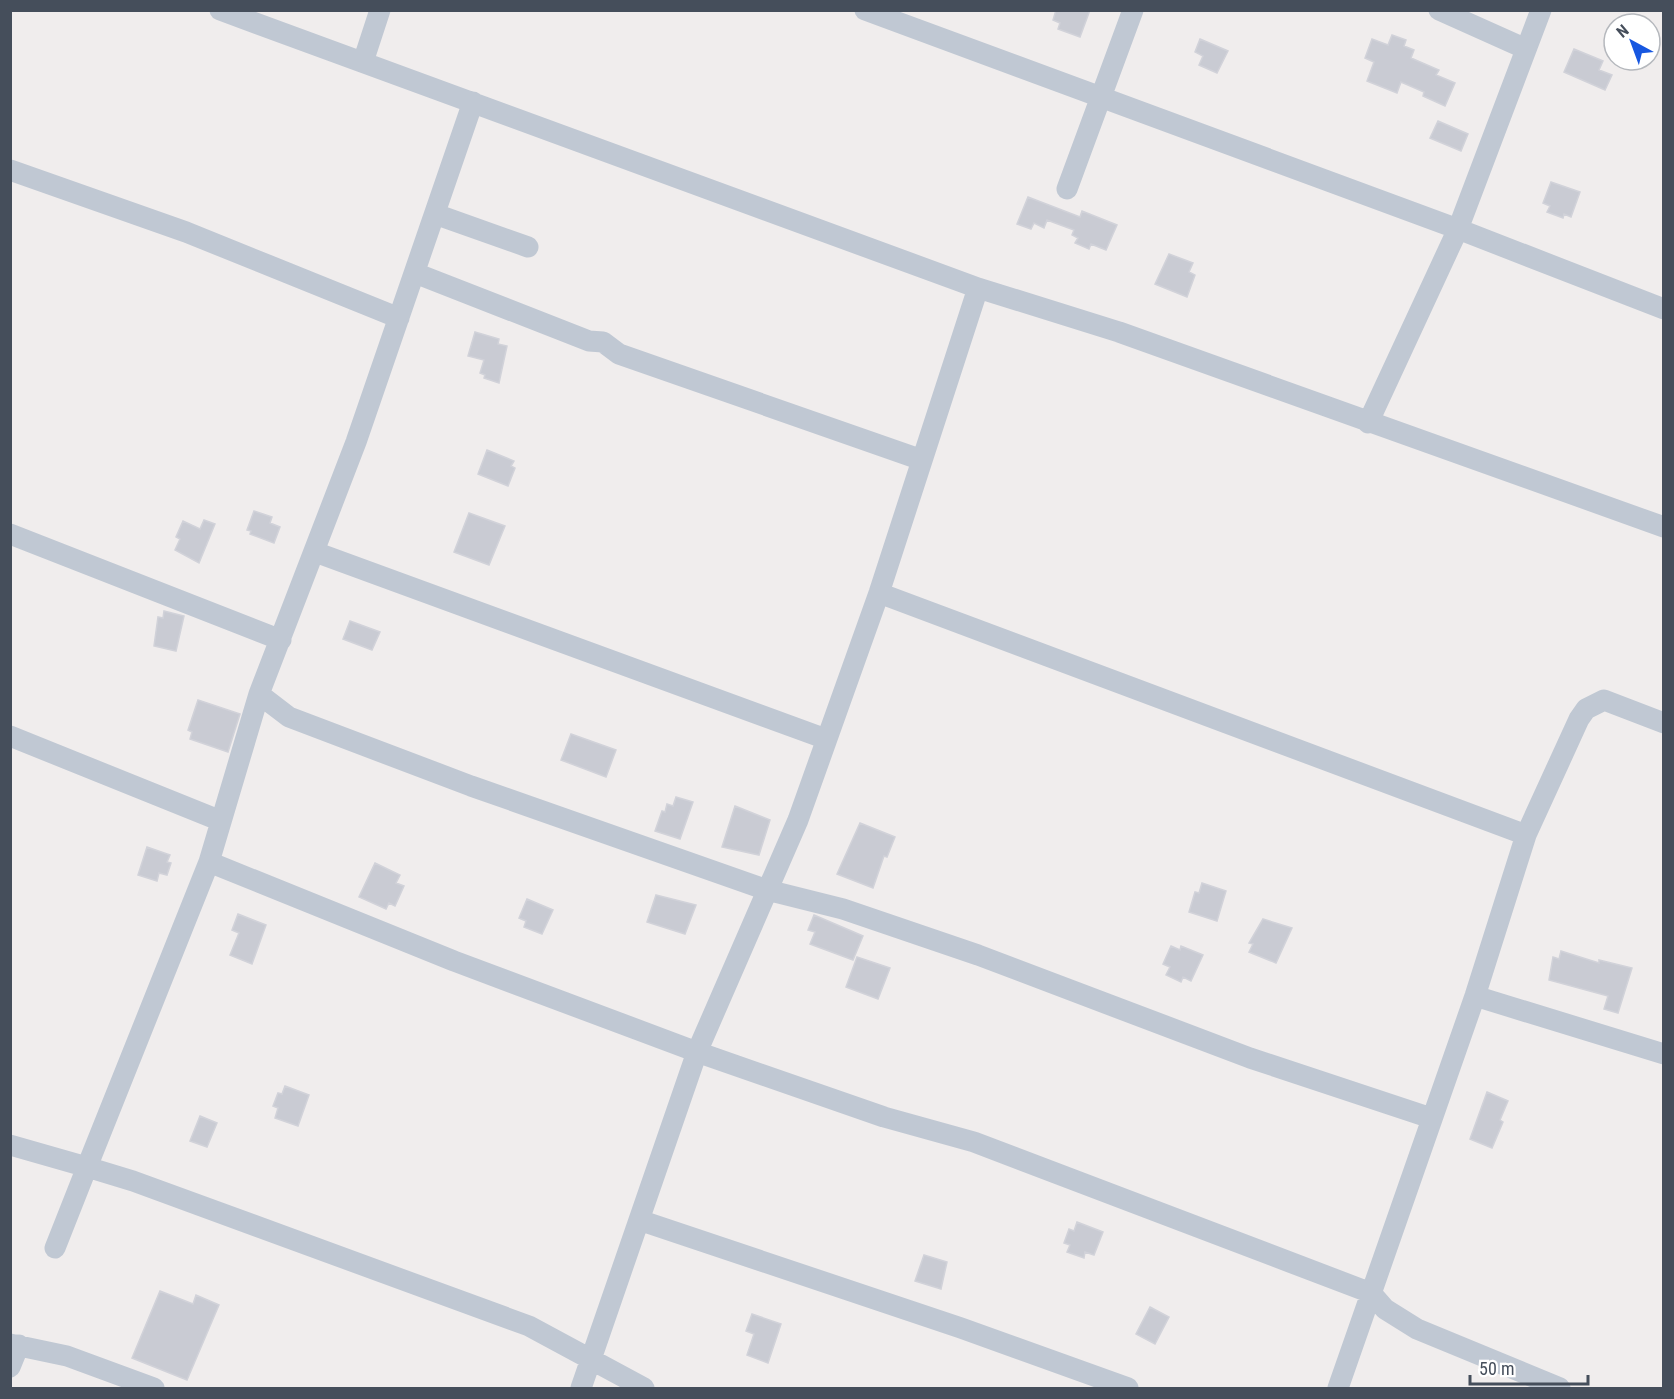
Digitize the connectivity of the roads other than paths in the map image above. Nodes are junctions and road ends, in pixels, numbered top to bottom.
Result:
1 (220, 10) edge
2 (380, 10) edge
3 (865, 10) edge
4 (1133, 10) edge
5 (1439, 10) edge
6 (1541, 10) edge
7 (1526, 49) junction
8 (363, 62) junction
9 (1102, 98) junction
10 (473, 102) junction
11 (10, 170) edge
12 (1067, 189) dead end
13 (435, 214) junction
14 (1458, 229) junction
15 (528, 247) dead end
16 (415, 273) junction
17 (978, 288) junction
18 (1664, 309) edge
19 (399, 318) junction
20 (1368, 423) junction
21 (922, 460) junction
22 (1664, 527) edge
23 (10, 534) edge
24 (315, 552) junction
25 (879, 592) junction
26 (281, 640) junction
27 (260, 694) junction
28 (1664, 723) edge
29 (10, 736) edge
30 (826, 740) junction
31 (222, 821) junction
32 (1526, 836) junction
33 (209, 862) junction
34 (766, 890) junction
35 (1475, 996) junction
36 (697, 1052) junction
37 (1664, 1054) edge
38 (1431, 1118) junction
39 (10, 1145) edge
40 (87, 1167) junction
41 (639, 1220) junction
42 (55, 1248) dead end
43 (1371, 1293) junction
44 (15, 1345) edge
45 (592, 1359) junction
46 (10, 1367) edge
47 (154, 1389) edge
48 (581, 1389) edge
49 (644, 1389) edge
50 (1128, 1389) edge
51 (1338, 1389) edge
52 (1560, 1389) edge

1 - 8 street
2 - 8 street
3 - 9 street
4 - 9 street
5 - 7 street
6 - 7 street
7 - 14 street
8 - 10 street
9 - 12 street
9 - 14 street
10 - 13 street
10 - 17 street
11 - 19 street
13 - 15 street
13 - 16 street
14 - 18 street
14 - 20 street
16 - 19 street
16 - 21 street
17 - 20 street
17 - 21 street
19 - 24 street
20 - 22 street
21 - 25 street
23 - 26 street
24 - 26 street
24 - 30 street
25 - 30 street
25 - 32 street
26 - 27 street
27 - 31 street
27 - 34 street
28 - 32 street
29 - 31 street
30 - 34 street
31 - 33 street
32 - 35 street
33 - 36 street
33 - 40 street
34 - 36 street
34 - 38 street
35 - 37 street
35 - 38 street
36 - 41 street
36 - 43 street
38 - 43 street
39 - 40 street
40 - 42 street
40 - 45 street
41 - 45 street
41 - 50 street
43 - 51 street
43 - 52 street
44 - 46 street
44 - 47 street
45 - 48 street
45 - 49 street

